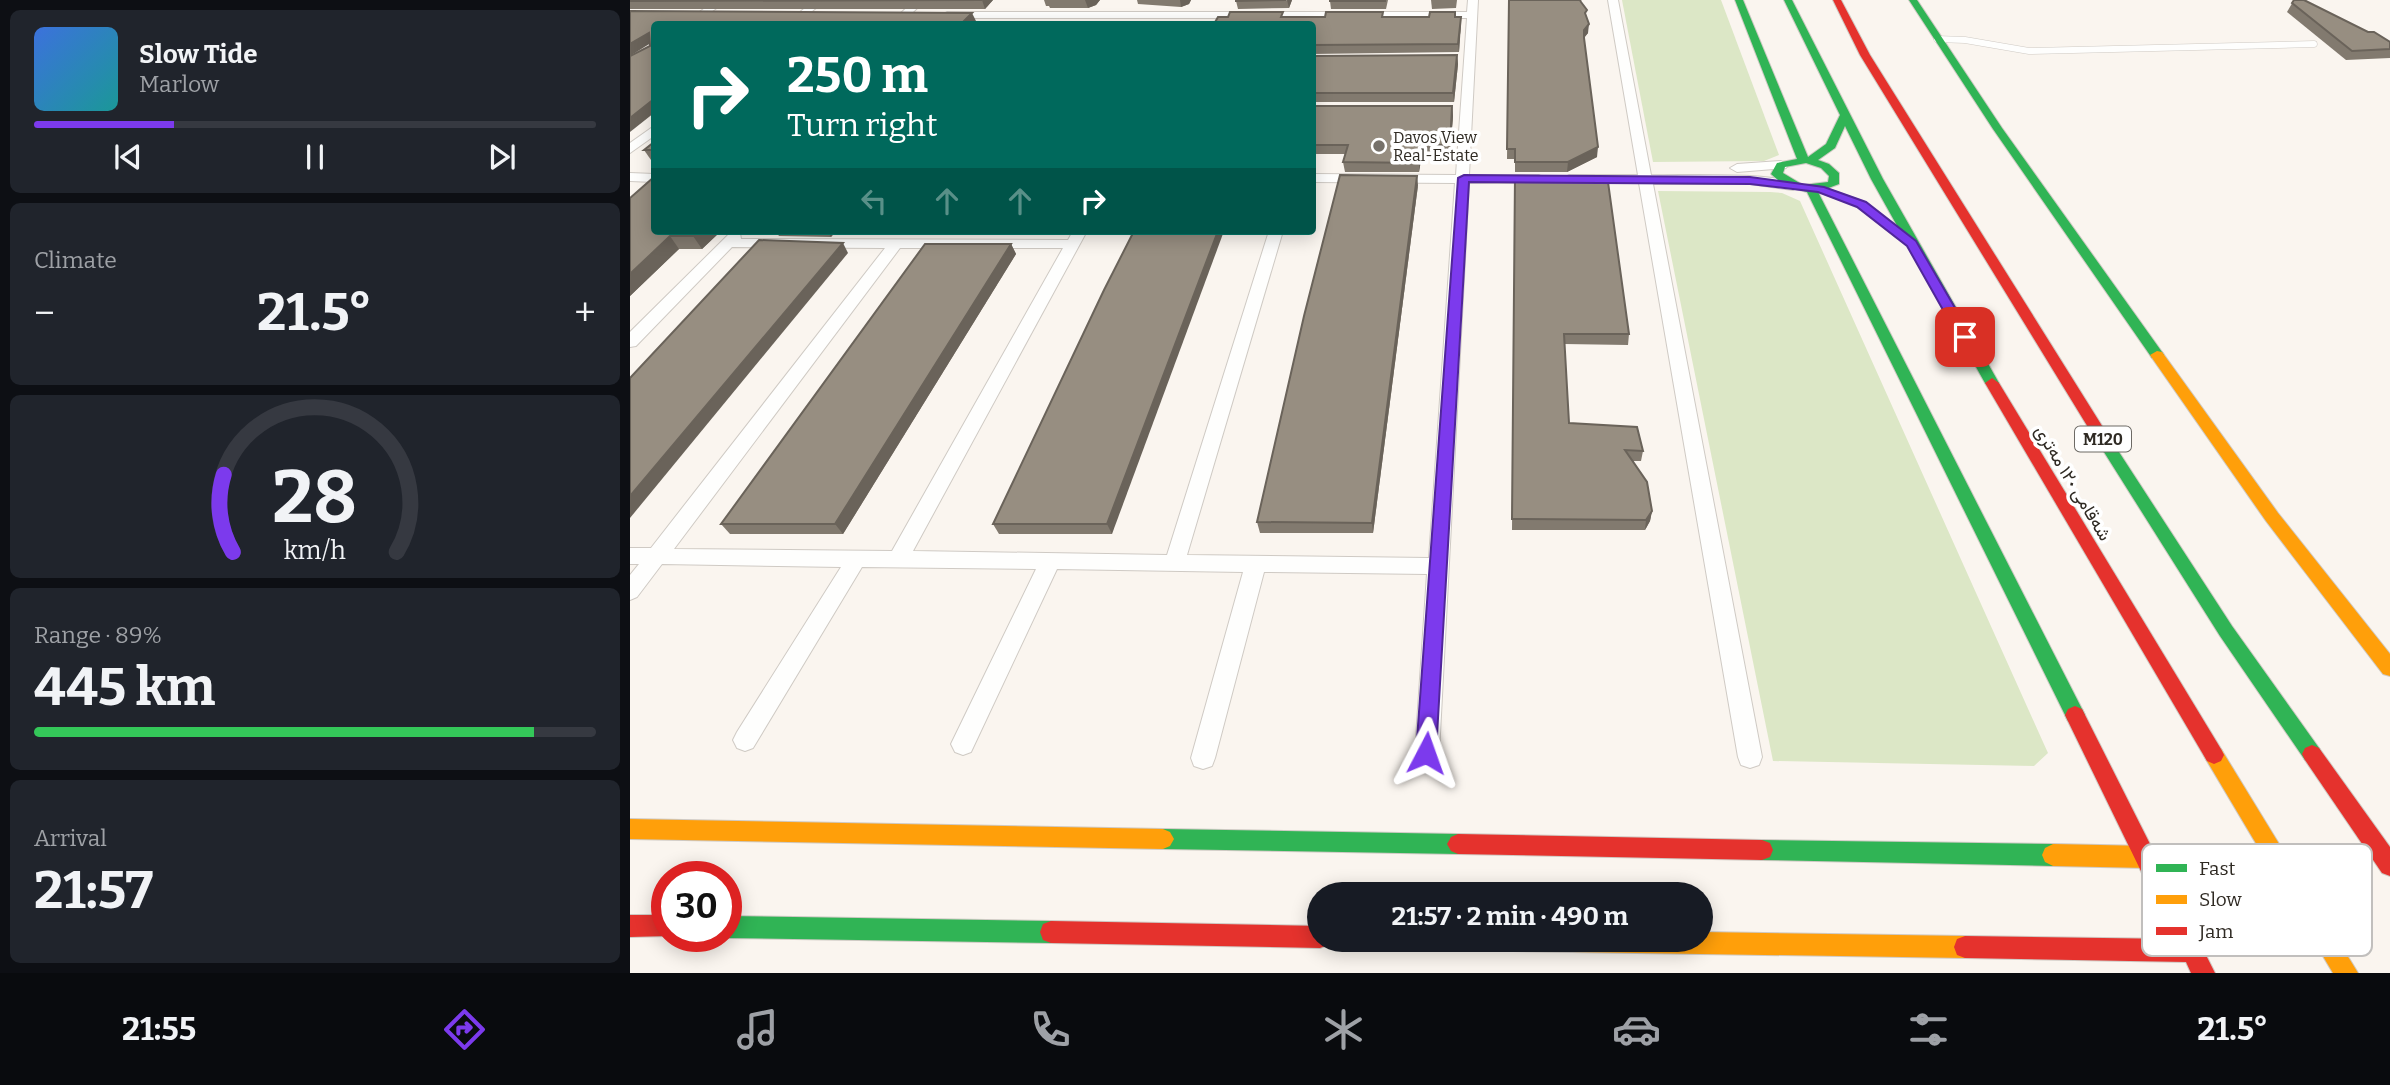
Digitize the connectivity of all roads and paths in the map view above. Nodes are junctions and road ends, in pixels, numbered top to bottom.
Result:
1 (723, 0) edge
2 (821, 0) edge
3 (920, 0) edge
4 (1019, 0) edge
5 (1122, 0) edge
6 (1316, 0) edge
7 (1410, 0) edge
8 (1613, 0) edge
9 (1739, 0) edge
10 (1788, 0) edge
11 (1837, 0) edge
12 (1913, 0) edge
13 (1219, 4) dead end
14 (1472, 8) edge
15 (678, 14) edge
16 (702, 14) junction
17 (728, 14) edge
18 (778, 14) edge
19 (803, 14) junction
20 (1113, 14) junction
21 (1212, 14) junction
22 (828, 15) edge
23 (904, 15) junction
24 (917, 15) edge
25 (930, 15) edge
26 (1006, 15) junction
27 (1312, 15) junction
28 (1408, 15) junction
29 (893, 20) edge
30 (692, 21) edge
31 (794, 21) edge
32 (1000, 21) edge
33 (1206, 21) edge
34 (1937, 39) junction
35 (2314, 44) dead end
36 (1844, 117) junction
37 (651, 132) edge
38 (630, 149) edge
39 (1807, 161) junction
40 (1781, 165) junction
41 (651, 170) edge
42 (1316, 170) edge
43 (1464, 174) junction
44 (1645, 174) junction
45 (632, 177) edge
46 (651, 177) edge
47 (1316, 177) edge
48 (1793, 186) junction
49 (1816, 189) junction
50 (1275, 235) edge
51 (734, 237) edge
52 (1077, 237) edge
53 (897, 242) junction
54 (1912, 244) junction
55 (630, 342) edge
56 (630, 556) edge
57 (657, 556) junction
58 (857, 558) junction
59 (899, 558) junction
60 (1051, 560) junction
61 (1175, 561) junction
62 (1255, 562) junction
63 (1438, 566) junction
64 (630, 591) edge
65 (2390, 668) edge
66 (745, 740) dead end
67 (963, 744) dead end
68 (1426, 753) dead end
69 (1750, 757) dead end
70 (1203, 758) dead end
71 (630, 829) edge
72 (2268, 844) edge
73 (2142, 847) edge
74 (2142, 857) edge
75 (2390, 865) edge
76 (630, 926) edge
77 (651, 926) edge
78 (742, 927) edge
79 (1307, 937) edge
80 (1713, 943) edge
81 (2142, 950) edge
82 (2194, 956) edge
83 (2336, 956) edge
84 (2203, 973) edge
85 (2346, 973) edge

1 - 16 street
2 - 19 street
3 - 23 street
4 - 26 street
5 - 20 street
6 - 27 street
7 - 28 street
8 - 44 street
9 - 39 main road
10 - 36 main road, شەقامی ١٢٠ مەتری
11 - 75 main road, M120
12 - 34 main road
13 - 21 street
14 - 28 street
14 - 43 street
15 - 16 street
16 - 17 street
16 - 30 street
18 - 19 street
19 - 22 street
19 - 31 street
20 - 21 street
20 - 26 street
21 - 27 street
21 - 33 street
23 - 24 street
23 - 29 street
25 - 26 street
26 - 32 street
27 - 28 street
34 - 35 lane
34 - 65 main road
36 - 39 main road
36 - 54 main road, شەقامی ١٢٠ مەتری
37 - 38 street
39 - 40 main road
39 - 49 main road
40 - 44 street
40 - 48 main road
41 - 45 street
42 - 43 street
43 - 44 street
43 - 44 street
43 - 47 street
43 - 63 street
44 - 48 street
44 - 69 street
45 - 46 street
48 - 49 main road
49 - 54 main road
49 - 73 main road
50 - 61 street
51 - 53 street
51 - 55 street
52 - 53 street
52 - 59 street
53 - 57 street
54 - 72 main road, شەقامی ١٢٠ مەتری
56 - 57 street
57 - 58 street
57 - 64 street
58 - 59 street
58 - 66 street
59 - 60 street
60 - 61 street
60 - 67 street
61 - 62 street
62 - 63 street
62 - 70 street
63 - 68 street
71 - 74 main road
76 - 77 main road
78 - 79 main road
80 - 81 main road
82 - 84 main road
83 - 85 main road, شەقامی ١٢٠ مەتری

